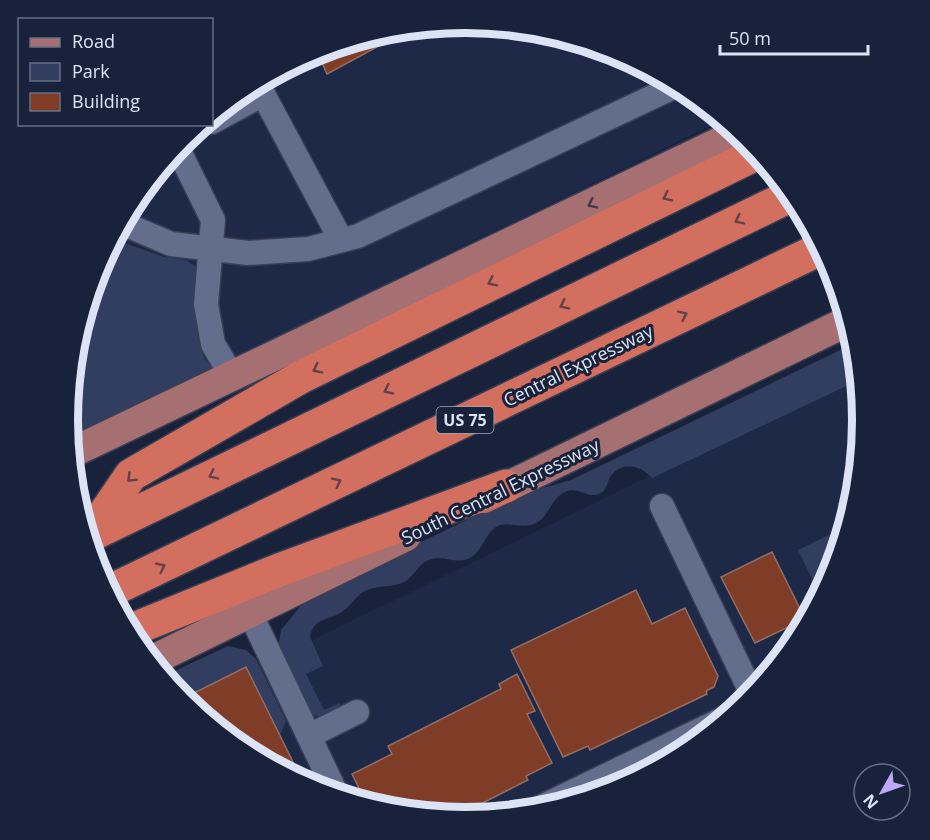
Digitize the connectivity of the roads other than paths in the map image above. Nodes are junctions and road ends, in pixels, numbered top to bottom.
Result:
1 (667, 90) edge
2 (231, 112) edge
3 (730, 138) edge
4 (182, 156) edge
5 (749, 157) edge
6 (783, 199) edge
7 (130, 226) edge
8 (340, 240) junction
9 (211, 248) junction
10 (813, 252) edge
11 (840, 325) edge
12 (232, 376) junction
13 (79, 449) edge
14 (506, 486) junction
15 (662, 506) dead end
16 (94, 529) edge
17 (95, 533) edge
18 (117, 588) edge
19 (250, 613) junction
20 (138, 627) edge
21 (159, 657) edge
22 (747, 685) edge
23 (357, 712) dead end
24 (691, 734) edge
25 (309, 736) junction
26 (332, 783) edge
27 (574, 791) edge

1 - 8 street
2 - 8 street
3 -> 12 main road
4 - 9 street
5 -> 16 highway
6 -> 17 highway
7 - 9 street
8 - 9 street
9 - 12 street
18 -> 10 highway, Central Expressway / US 75
11 - 14 main road, South Central Expressway
12 - 13 main road
14 - 19 main road, South Central Expressway
14 - 20 highway
15 - 22 street
19 - 21 main road, South Central Expressway
19 - 25 street
23 - 25 street
24 - 27 street
25 - 26 street

